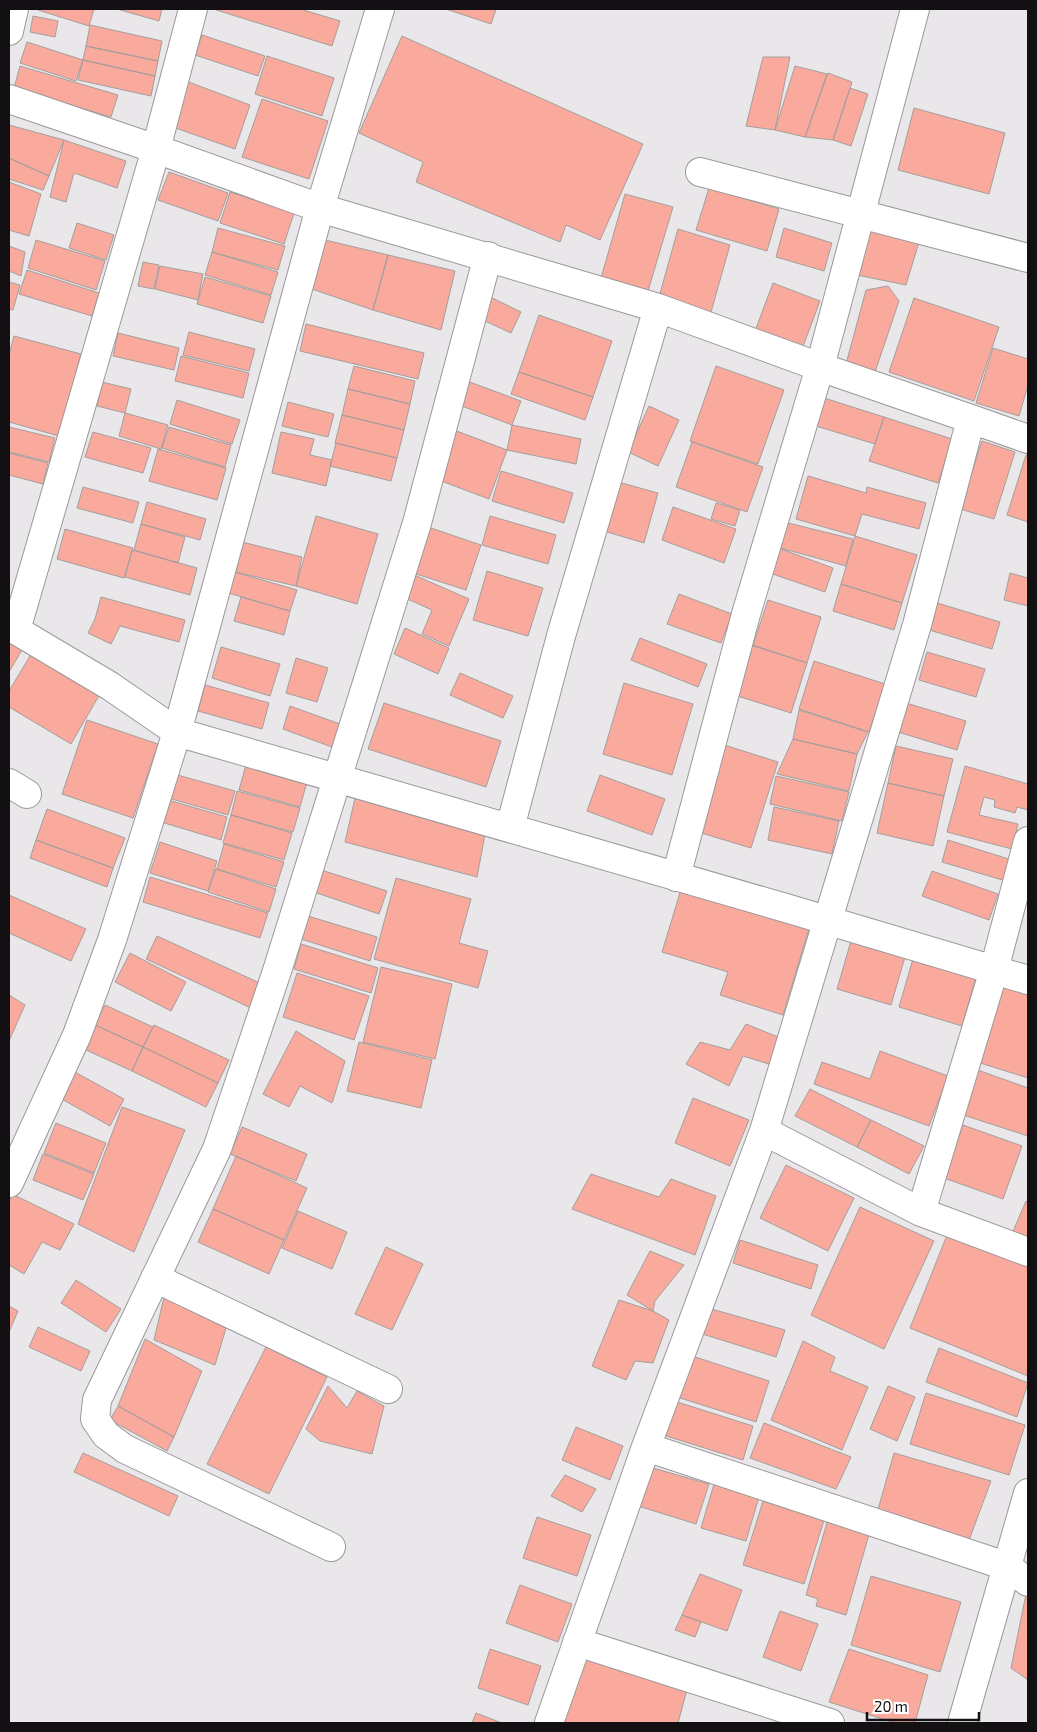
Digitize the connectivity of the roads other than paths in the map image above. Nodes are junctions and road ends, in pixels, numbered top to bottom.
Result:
1 (14, 9) edge
2 (193, 9) edge
3 (380, 9) edge
4 (915, 9) edge
5 (9, 31) edge
6 (9, 99) edge
7 (156, 149) junction
8 (700, 172) dead end
9 (320, 208) junction
10 (860, 215) junction
11 (488, 256) junction
12 (1028, 258) edge
13 (658, 308) junction
14 (820, 367) junction
15 (971, 419) junction
16 (1028, 439) edge
17 (12, 628) edge
18 (177, 732) junction
19 (336, 778) junction
20 (510, 828) junction
21 (1028, 841) edge
22 (676, 877) junction
23 (830, 919) junction
24 (994, 970) junction
25 (1028, 980) edge
26 (764, 1131) junction
27 (9, 1183) edge
28 (921, 1212) junction
29 (1028, 1252) edge
30 (155, 1278) junction
31 (388, 1389) dead end
32 (646, 1447) junction
33 (1028, 1493) edge
34 (331, 1547) dead end
35 (1006, 1566) junction
36 (1028, 1582) edge
37 (577, 1642) junction
38 (550, 1723) edge
39 (830, 1723) edge
40 (962, 1723) edge

1 - 5 street
2 - 7 street
3 - 9 street
4 - 10 street
6 - 7 street
7 - 9 street
7 - 17 street
8 - 10 street
9 - 11 street
9 - 18 street
10 - 12 street
10 - 14 street
11 - 13 street
11 - 19 street
13 - 14 street
13 - 20 street
14 - 15 street
14 - 22 street
15 - 16 street
15 - 23 street
17 - 18 street
18 - 19 street
18 - 27 street
19 - 20 street
19 - 30 street
20 - 22 street
21 - 24 street
22 - 23 street
23 - 24 street
23 - 26 street
24 - 25 street
24 - 28 street
26 - 28 street
26 - 32 street
28 - 29 street
30 - 31 street
30 - 34 street
32 - 35 street
32 - 37 street
33 - 35 street
35 - 36 street
35 - 40 street
37 - 38 street
37 - 39 street

